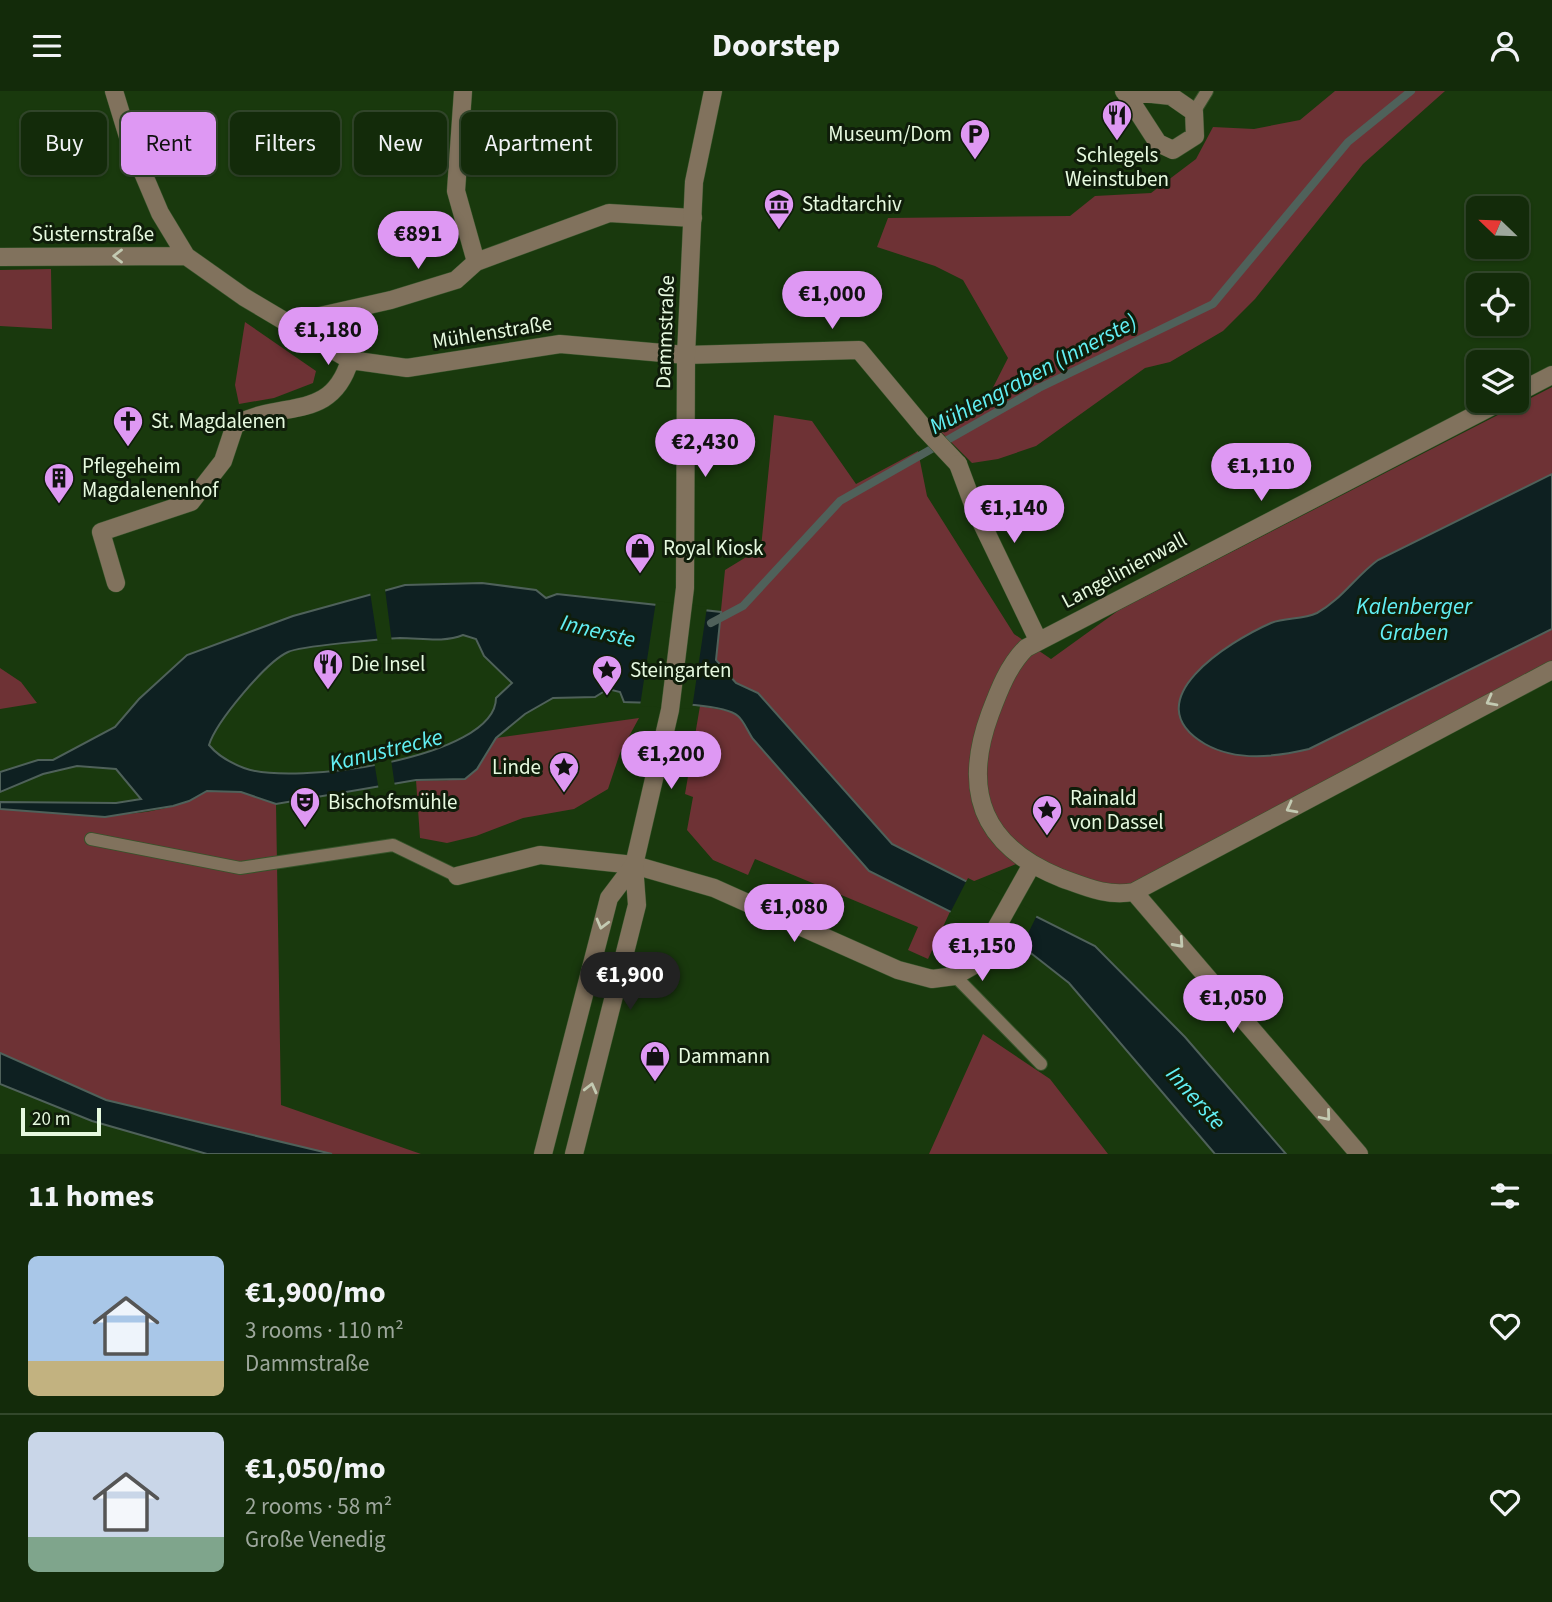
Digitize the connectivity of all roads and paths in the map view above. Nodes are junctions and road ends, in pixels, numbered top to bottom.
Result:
1 (114, 91) edge
2 (463, 91) edge
3 (713, 91) edge
4 (1125, 91) edge
5 (1207, 91) edge
6 (1194, 113) junction
7 (693, 218) junction
8 (186, 256) junction
9 (0, 257) edge
10 (476, 263) junction
11 (289, 323) junction
12 (686, 355) junction
13 (350, 360) junction
14 (1552, 375) edge
15 (1529, 387) edge
16 (1479, 413) edge
17 (116, 583) dead end
18 (1038, 639) junction
19 (1552, 670) edge
20 (92, 839) dead end
21 (634, 865) junction
22 (1031, 866) junction
23 (457, 876) joint
24 (1134, 892) junction
25 (956, 976) junction
26 (1041, 1064) dead end
27 (543, 1154) edge
28 (574, 1154) edge
29 (1359, 1154) edge

1 - 8 street
2 - 10 street
3 - 7 street, Dammstraße
4 - 6 street
4 - 6 street
5 - 6 lane
7 - 10 street
7 - 12 street, Dammstraße
8 -> 9 street, Süsternstraße
8 - 11 street
10 - 11 street
11 - 13 street
12 - 13 street, Mühlenstraße
12 - 18 street, Mühlenstraße
12 - 21 street, Dammstraße
13 - 17 street
14 - 15 street
16 - 18 street, Langelinienwall
18 - 22 street, Langelinienwall
19 -> 24 street
20 - 23 lane
21 - 23 street
21 - 25 street
21 -> 27 street, Dammstraße
28 -> 21 street, Dammstraße
22 - 24 street
22 - 25 street
24 -> 29 street
25 - 26 lane

